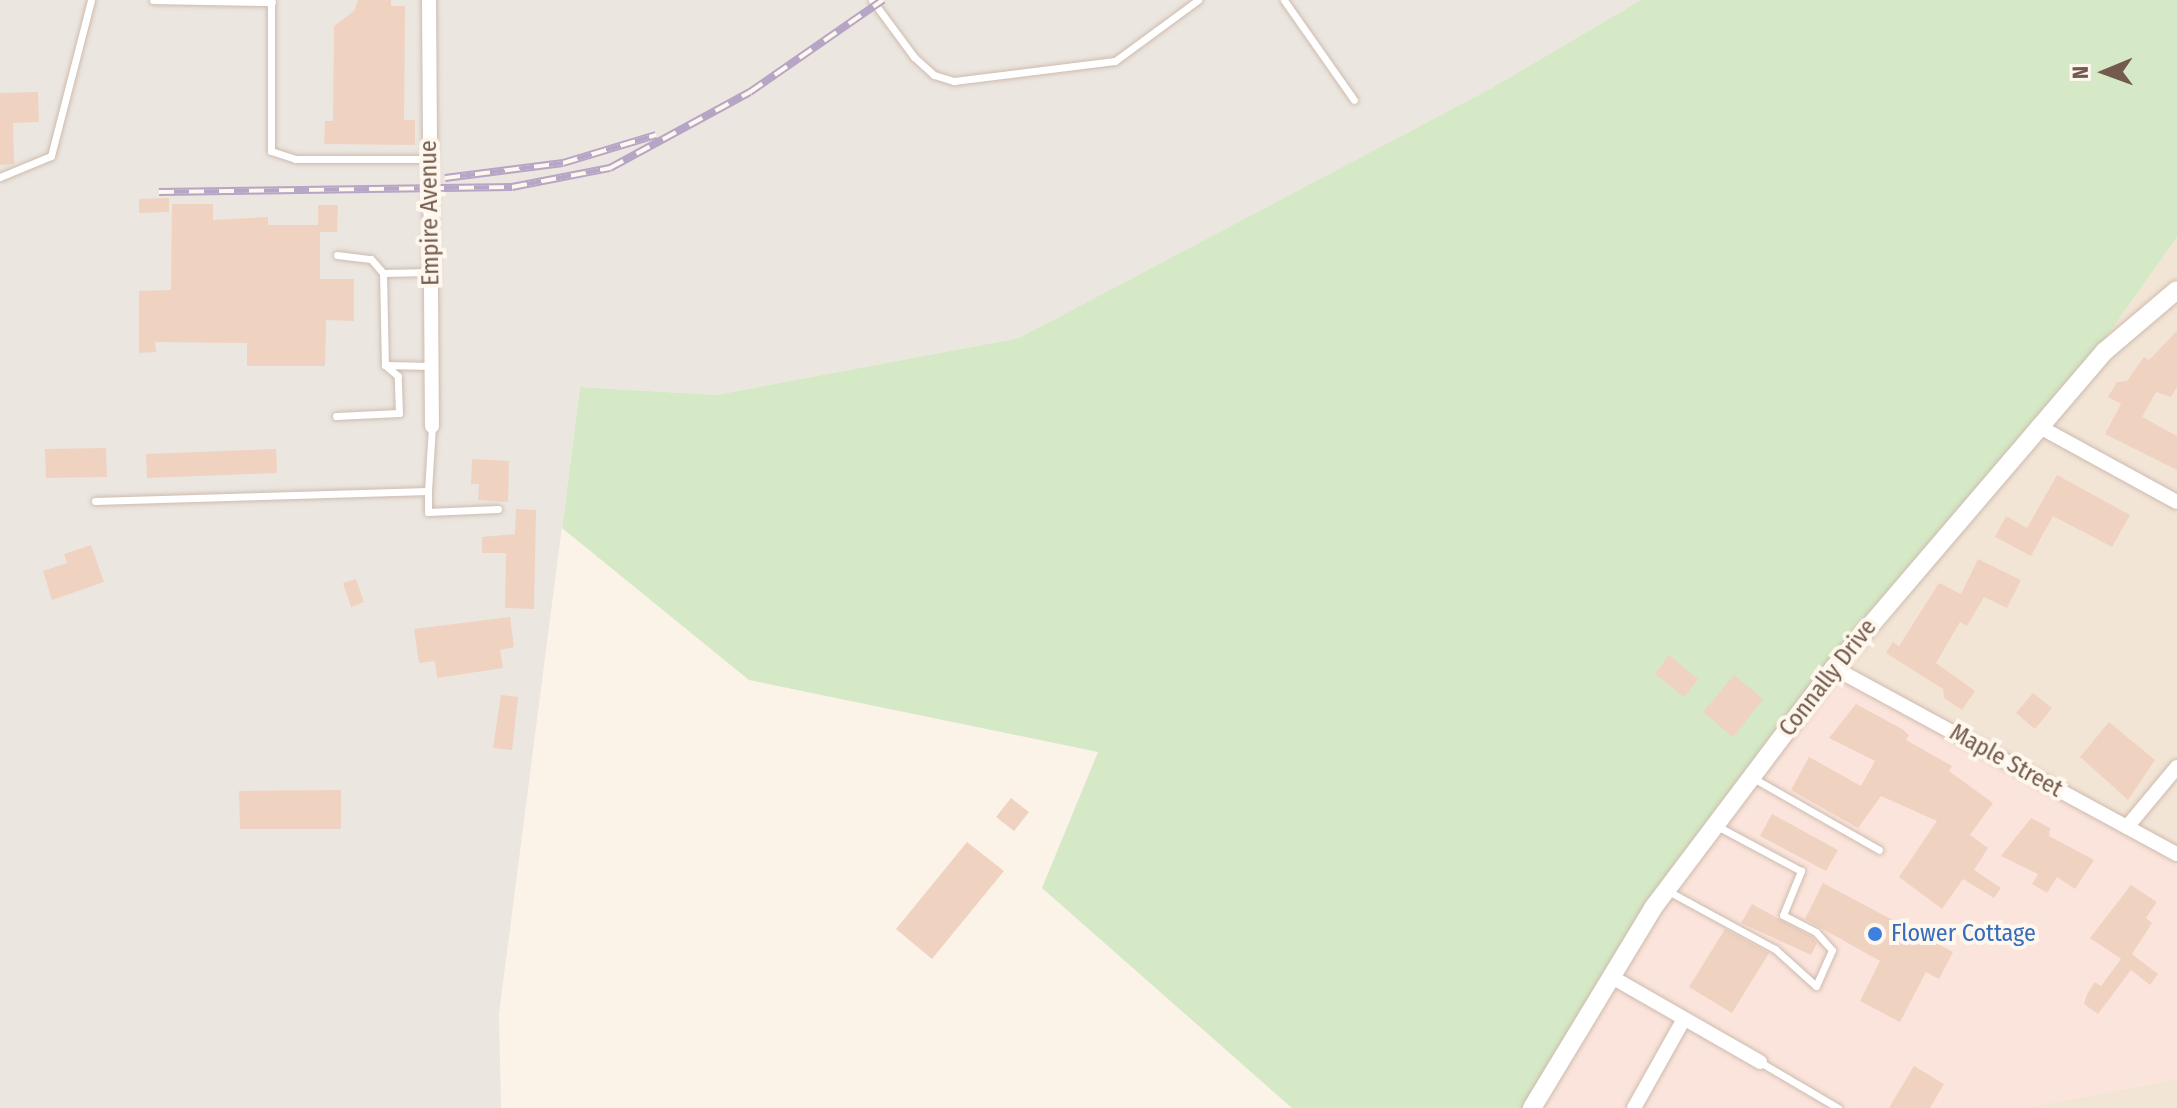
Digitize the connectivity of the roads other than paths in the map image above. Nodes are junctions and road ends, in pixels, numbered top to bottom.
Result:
1 (91, 0) edge
2 (153, 0) edge
3 (429, 0) edge
4 (872, 0) edge
5 (1198, 0) edge
6 (1284, 0) edge
7 (272, 2) edge
8 (1354, 100) dead end
9 (429, 159) junction
10 (0, 177) edge
11 (337, 255) dead end
12 (430, 272) junction
13 (383, 273) junction
14 (2177, 290) edge
15 (385, 365) junction
16 (431, 366) junction
17 (336, 416) dead end
18 (432, 426) joint
19 (2038, 426) junction
20 (428, 491) junction
21 (95, 501) dead end
22 (2177, 502) edge
23 (498, 509) dead end
24 (1834, 668) junction
25 (2177, 767) edge
26 (1751, 777) junction
27 (1715, 825) junction
28 (2127, 827) junction
29 (1879, 850) dead end
30 (2177, 854) edge
31 (1666, 890) junction
32 (1610, 976) junction
33 (1684, 1019) junction
34 (1760, 1062) joint
35 (1532, 1108) edge
36 (1634, 1108) edge
37 (1838, 1108) edge

1 - 10 lane
2 - 7 lane
3 - 9 street, Empire Avenue
4 - 5 lane
6 - 8 lane
7 - 9 lane
9 - 12 street, Empire Avenue
11 - 13 lane
12 - 13 lane
12 - 16 street, Empire Avenue
13 - 15 lane
14 - 19 street, Connally Drive
15 - 16 lane
15 - 17 lane
16 - 18 street, Empire Avenue
18 - 20 lane
19 - 22 street
19 - 24 street, Connally Drive
20 - 21 lane
20 - 23 lane
24 - 26 street, Connally Drive
24 - 28 street, Maple Street
25 - 28 street
26 - 27 street, Connally Drive
26 - 29 lane
27 - 31 street, Connally Drive
27 - 31 lane
28 - 30 street, Maple Street
31 - 32 street, Connally Drive
32 - 33 street
32 - 35 street, Connally Drive
33 - 34 street
33 - 36 street
34 - 37 lane

